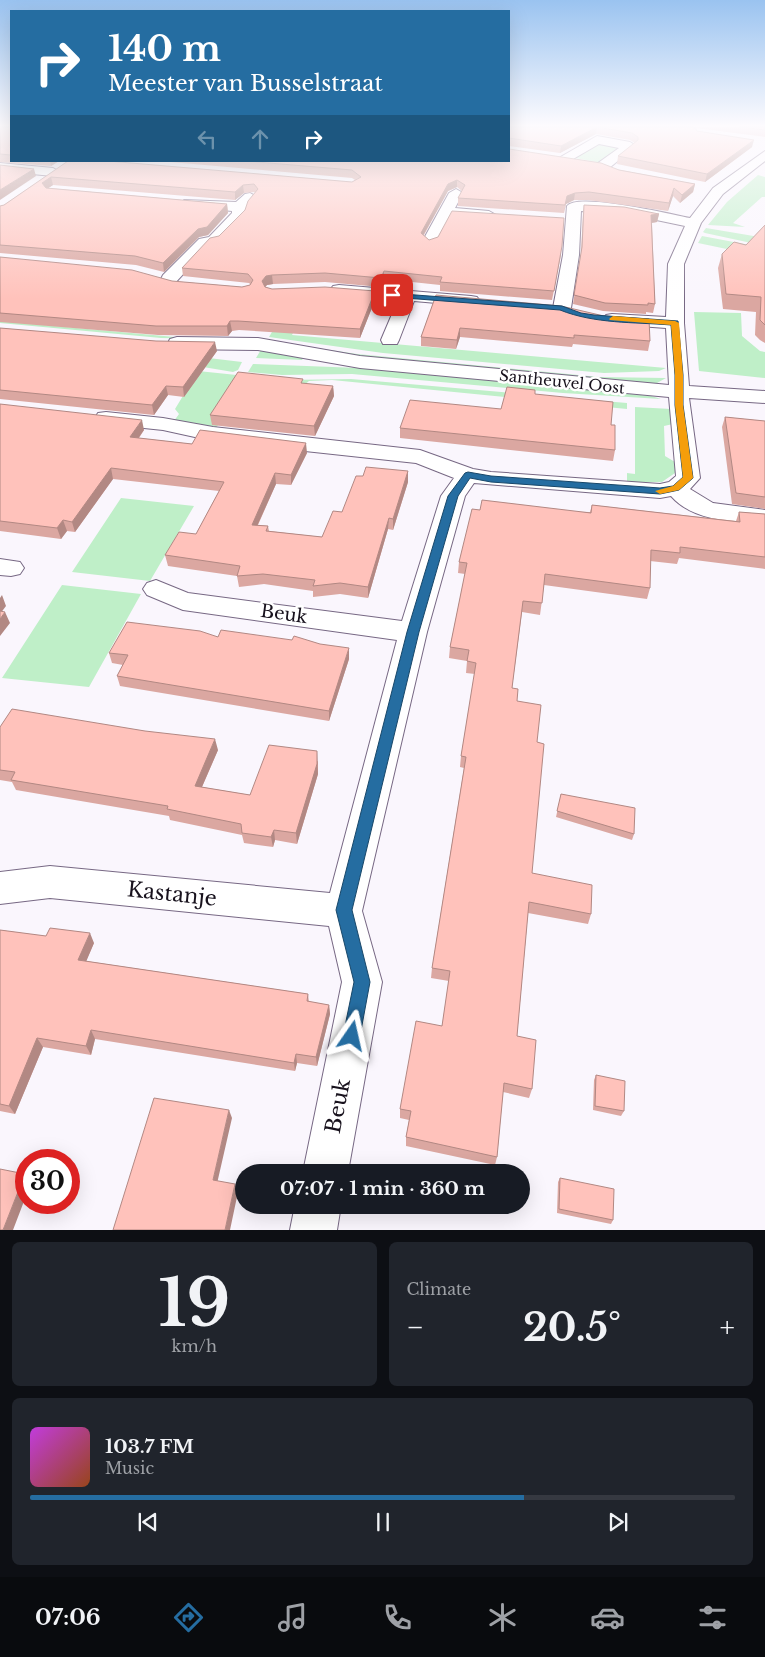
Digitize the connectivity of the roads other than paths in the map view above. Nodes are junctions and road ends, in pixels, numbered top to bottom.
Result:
1 (728, 184) edge
2 (258, 188) edge
3 (699, 188) edge
4 (718, 192) junction
5 (456, 193) edge
6 (171, 201) edge
7 (240, 207) junction
8 (446, 212) junction
9 (504, 216) edge
10 (694, 223) junction
11 (430, 242) edge
12 (150, 278) edge
13 (325, 289) edge
14 (408, 296) junction
15 (485, 302) edge
16 (542, 307) edge
17 (562, 308) junction
18 (675, 323) junction
19 (390, 340) dead end
20 (360, 362) junction
21 (679, 392) junction
22 (765, 397) edge
23 (86, 416) edge
24 (468, 475) junction
25 (676, 488) junction
26 (765, 517) edge
27 (156, 589) dead end
28 (413, 632) junction
29 (0, 888) edge
30 (344, 910) junction
31 (327, 1164) edge
32 (316, 1214) edge
33 (313, 1230) edge

1 - 4 street
2 - 7 street
3 - 4 street
4 - 10 street
5 - 8 street
6 - 7 street
7 - 12 street
8 - 9 street
8 - 11 street
10 - 17 street
10 - 18 street
13 - 14 street
14 - 15 street
14 - 19 street
16 - 17 street
17 - 18 street
18 - 21 street
20 - 20 street, Santheuvel Oost
20 - 21 street, Santheuvel Oost
21 - 22 street, Santheuvel Oost
21 - 25 street
23 - 24 street
24 - 25 street
24 - 28 street, Beuk
25 - 26 street
27 - 28 street, Beuk
28 - 30 street, Beuk
29 - 30 street, Kastanje
30 - 31 street, Beuk
32 - 33 street

